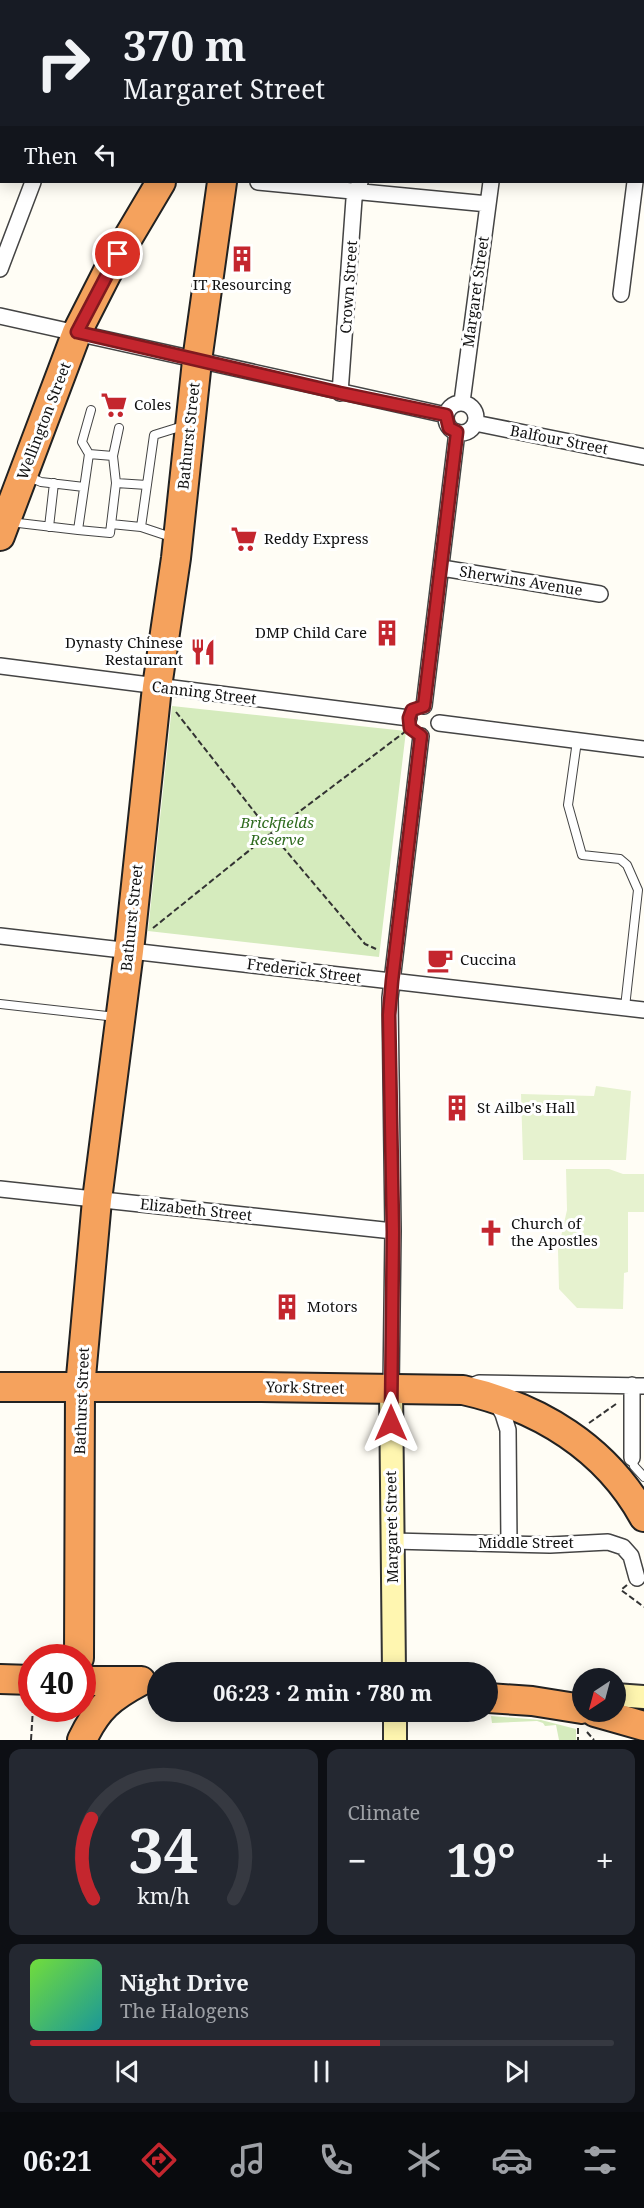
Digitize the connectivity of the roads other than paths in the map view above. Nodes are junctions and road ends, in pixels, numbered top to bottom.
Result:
1 (32, 183) edge
2 (160, 183) edge
3 (222, 183) edge
4 (283, 183) edge
5 (491, 183) edge
6 (635, 183) edge
7 (359, 186) edge
8 (488, 204) junction
9 (0, 269) edge
10 (621, 294) dead end
11 (0, 316) edge
12 (77, 332) junction
13 (197, 360) junction
14 (340, 393) junction
15 (462, 402) junction
16 (91, 410) dead end
17 (446, 415) junction
18 (475, 423) junction
19 (190, 424) junction
20 (119, 428) dead end
21 (457, 432) junction
22 (89, 454) junction
23 (113, 456) junction
24 (644, 457) edge
25 (24, 475) junction
26 (54, 483) junction
27 (116, 483) junction
28 (147, 485) junction
29 (84, 487) junction
30 (111, 524) junction
31 (49, 526) junction
32 (141, 527) junction
33 (3, 529) edge
34 (78, 530) junction
35 (178, 539) junction
36 (442, 568) junction
37 (600, 594) dead end
38 (0, 666) edge
39 (164, 696) junction
40 (424, 706) junction
41 (439, 723) junction
42 (412, 728) junction
43 (577, 741) junction
44 (644, 749) edge
45 (0, 936) edge
46 (137, 942) junction
47 (392, 981) junction
48 (0, 1004) edge
49 (625, 1008) junction
50 (644, 1010) edge
51 (121, 1017) junction
52 (0, 1189) edge
53 (97, 1200) junction
54 (393, 1232) junction
55 (638, 1385) edge
56 (0, 1387) edge
57 (80, 1388) junction
58 (391, 1389) junction
59 (463, 1390) junction
60 (493, 1398) junction
61 (632, 1458) joint
62 (644, 1477) edge
63 (644, 1517) edge
64 (393, 1541) junction
65 (508, 1544) junction
66 (637, 1578) road end
67 (79, 1644) edge
68 (394, 1662) edge
69 (0, 1679) edge
70 (18, 1680) edge
71 (96, 1681) edge
72 (147, 1681) edge
73 (147, 1682) edge
74 (626, 1696) edge
75 (572, 1697) edge
76 (644, 1697) edge
77 (498, 1699) edge
78 (532, 1701) junction
79 (572, 1711) edge
80 (75, 1722) edge
81 (395, 1722) edge
82 (624, 1722) edge
83 (644, 1726) edge
84 (74, 1740) edge
85 (82, 1740) edge
86 (395, 1740) edge

1 - 9 street
2 - 12 highway, Wellington Street
3 - 13 highway, Bathurst Street
4 - 7 street
5 - 8 street, Margaret Street
6 - 10 street
7 - 8 street
7 - 14 street, Crown Street
8 - 15 street, Margaret Street
11 - 12 street
12 - 13 street
12 - 25 highway, Wellington Street
13 - 14 street
13 - 19 highway, Bathurst Street
14 - 17 street
15 - 17 street
15 - 18 street
16 - 22 lane
17 - 21 street
18 - 21 street
18 - 24 street, Balfour Street
19 - 28 lane
19 - 35 highway, Bathurst Street
20 - 23 lane
21 - 36 street
22 - 23 lane
22 - 29 lane
23 - 27 lane
25 - 26 lane
25 - 33 highway, Wellington Street
26 - 29 lane
26 - 31 lane
27 - 28 lane
27 - 30 lane
28 - 32 lane
29 - 34 lane
30 - 32 lane
30 - 34 lane
31 - 33 lane
31 - 34 lane
32 - 35 lane
35 - 39 highway, Bathurst Street
36 - 37 street, Sherwins Avenue
36 - 40 street
38 - 39 street, Canning Street
39 - 42 street, Canning Street
39 - 46 highway, Bathurst Street
40 - 41 street
40 - 42 street
41 - 42 street
41 - 43 street
42 - 47 street, Margaret Street
43 - 44 street
43 - 49 lane
45 - 46 street, Frederick Street
46 - 47 street, Frederick Street
46 - 51 highway, Bathurst Street
47 - 49 street, Frederick Street
47 - 54 street, Margaret Street
48 - 51 lane
49 - 50 street, Frederick Street
51 - 53 highway, Bathurst Street
52 - 53 street, Elizabeth Street
53 - 54 street, Elizabeth Street
53 - 57 highway, Bathurst Street
54 - 58 street, Margaret Street
55 - 59 street, York Street
55 - 61 street
56 - 57 highway, York Street
57 - 58 highway, York Street
57 - 67 highway, Bathurst Street
58 - 59 highway, York Street
58 - 64 street, Margaret Street
59 - 60 highway
60 - 63 highway
60 - 65 street
61 - 62 lane
64 - 65 street, Middle Street
64 - 68 street, Margaret Street
65 - 66 street, Middle Street
69 - 70 highway
71 - 72 highway
73 - 85 highway
74 - 76 street
75 - 78 street
77 - 78 highway
78 - 79 highway
80 - 84 highway
81 - 86 street
82 - 83 highway

